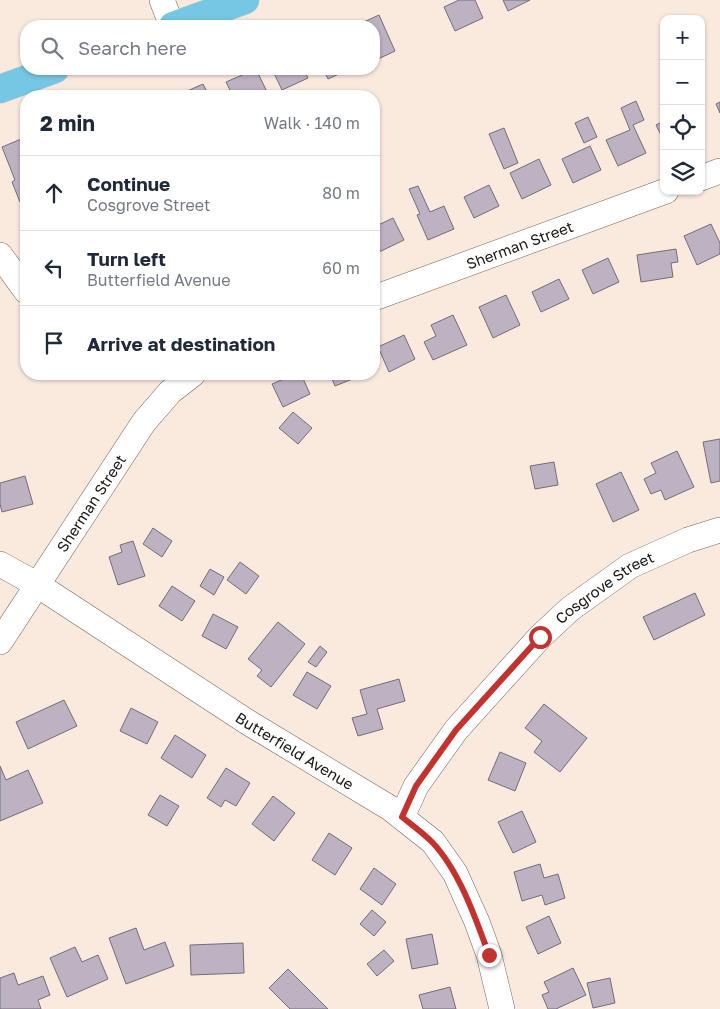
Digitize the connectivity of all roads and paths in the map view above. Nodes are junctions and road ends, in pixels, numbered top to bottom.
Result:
1 (162, 0) edge
2 (245, 0) edge
3 (170, 20) edge
4 (189, 20) edge
5 (38, 75) edge
6 (0, 89) edge
7 (720, 171) edge
8 (705, 177) edge
9 (660, 193) edge
10 (0, 255) edge
11 (20, 283) edge
12 (380, 296) edge
13 (178, 380) edge
14 (720, 530) edge
15 (0, 564) edge
16 (36, 584) junction
17 (0, 642) edge
18 (402, 817) junction
19 (502, 1009) edge

1 - 3 street
2 - 4 main road
5 - 6 main road
7 - 8 street
9 - 12 street, Sherman Street
10 - 11 street
13 - 16 street, Sherman Street
14 - 18 street, Cosgrove Street
15 - 16 street, Butterfield Avenue
16 - 17 street, Sherman Street
16 - 18 street, Butterfield Avenue
18 - 19 street, Butterfield Avenue

